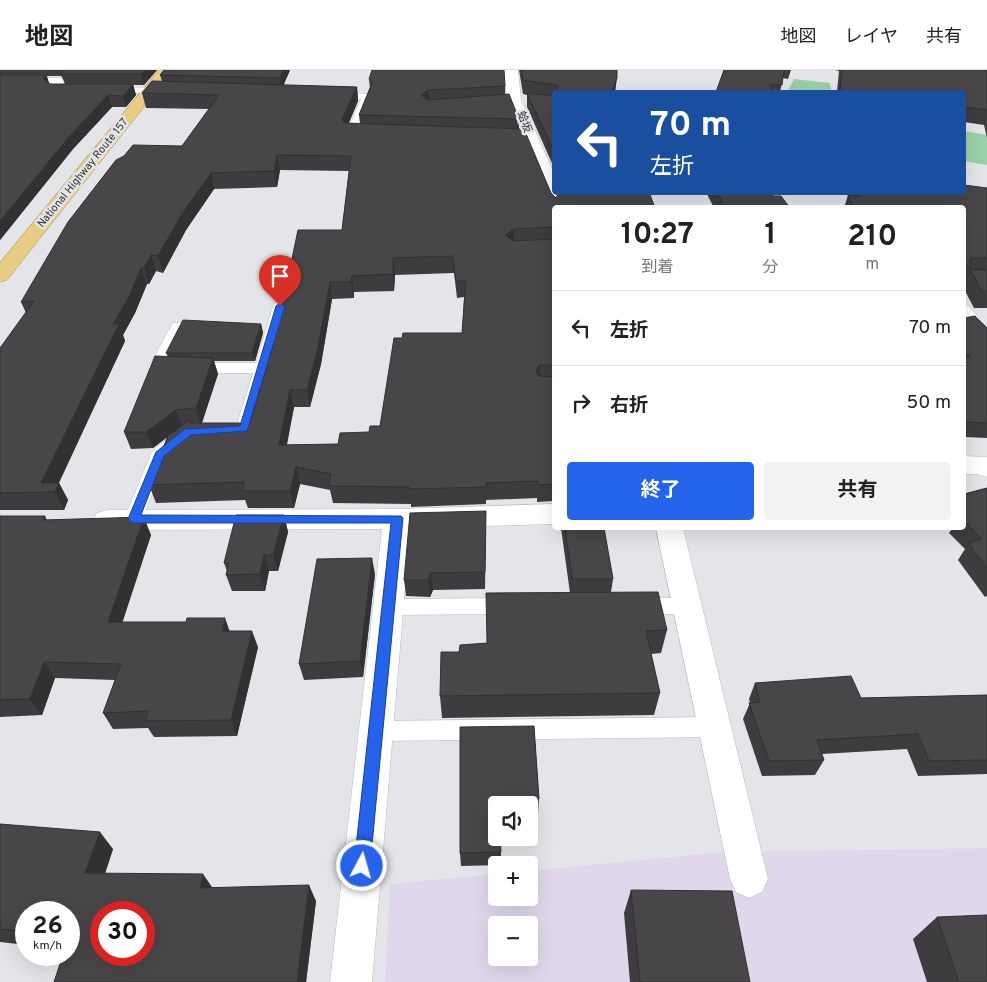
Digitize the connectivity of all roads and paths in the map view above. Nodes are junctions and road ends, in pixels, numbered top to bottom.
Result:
1 (166, 70) edge
2 (511, 70) edge
3 (0, 81) edge
4 (83, 90) edge
5 (102, 90) edge
6 (149, 90) junction
7 (178, 91) edge
8 (321, 94) edge
9 (380, 135) edge
10 (552, 190) edge
11 (2, 270) edge
12 (280, 306) edge
13 (966, 311) edge
14 (178, 326) edge
15 (987, 337) edge
16 (262, 368) junction
17 (552, 514) edge
18 (397, 518) junction
19 (133, 519) junction
20 (86, 520) edge
21 (669, 530) edge
22 (528, 606) edge
23 (618, 606) edge
24 (687, 606) junction
25 (388, 607) junction
26 (715, 727) junction
27 (376, 731) junction
28 (749, 879) dead end
29 (351, 982) edge

1 - 6 highway, National Highway Route 157
2 - 10 street, 蛤坂
3 - 4 lane
5 - 6 lane
6 - 7 lane
6 - 11 highway, National Highway Route 157
8 - 9 lane
12 - 16 lane
13 - 15 lane
14 - 16 lane
16 - 19 lane
17 - 18 street
18 - 19 street
18 - 25 street
19 - 20 street
21 - 24 street
22 - 25 lane
23 - 24 lane
24 - 26 street
25 - 27 street
26 - 27 lane
26 - 28 street
27 - 29 street

